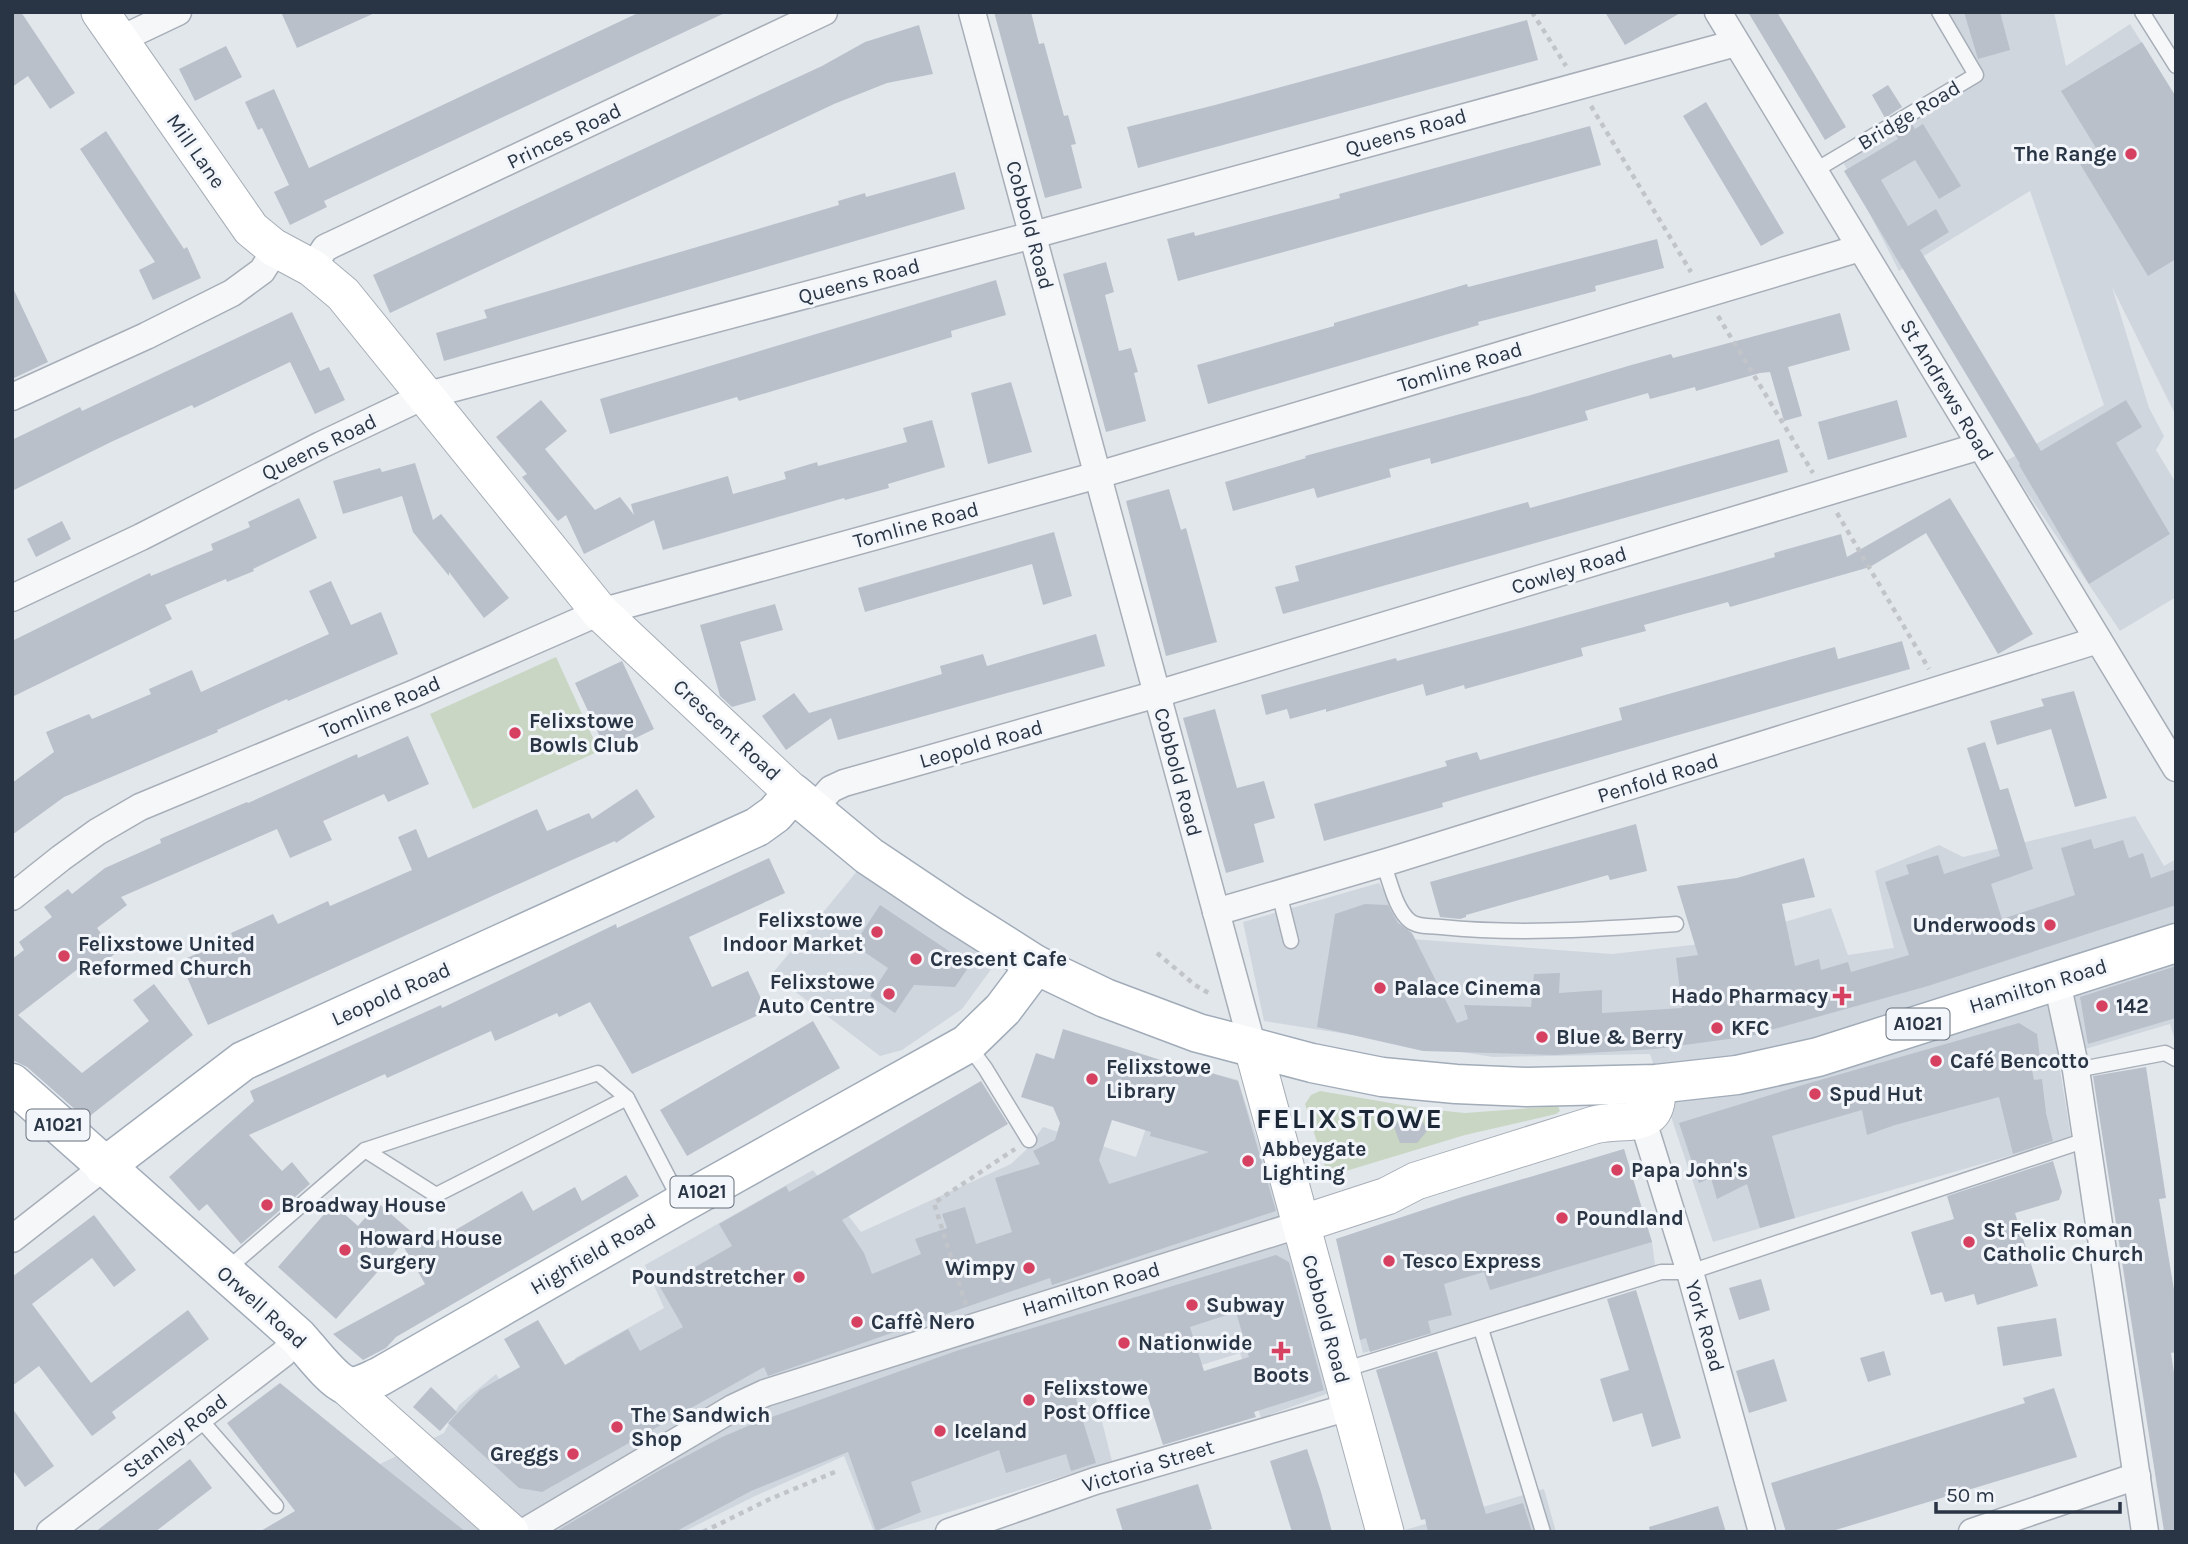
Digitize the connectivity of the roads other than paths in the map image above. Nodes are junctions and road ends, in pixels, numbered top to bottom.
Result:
1 (178, 12) edge
2 (824, 12) edge
3 (972, 12) edge
4 (1718, 12) edge
5 (1939, 12) edge
6 (2142, 12) edge
7 (109, 26) edge
8 (1736, 43) junction
9 (2176, 66) edge
10 (1814, 171) junction
11 (1033, 236) junction
12 (1860, 248) junction
13 (276, 249) junction
14 (312, 268) junction
15 (424, 396) junction
16 (12, 397) edge
17 (1980, 446) junction
18 (1098, 475) junction
19 (12, 598) edge
20 (600, 612) junction
21 (2098, 640) junction
22 (1157, 694) junction
23 (2176, 768) edge
24 (803, 801) junction
25 (1383, 863) junction
26 (1279, 893) junction
27 (12, 897) edge
28 (1216, 912) junction
29 (1676, 924) dead end
30 (1291, 941) dead end
31 (2176, 943) edge
32 (1036, 965) junction
33 (2057, 982) junction
34 (967, 1044) junction
35 (1253, 1048) junction
36 (2176, 1059) edge
37 (2076, 1070) junction
38 (12, 1083) edge
39 (1656, 1084) junction
40 (627, 1098) junction
41 (1643, 1121) junction
42 (1029, 1140) road end
43 (2086, 1140) junction
44 (365, 1150) junction
45 (104, 1167) junction
46 (682, 1203) junction
47 (1301, 1224) junction
48 (12, 1239) edge
49 (224, 1272) junction
50 (1690, 1272) junction
51 (1481, 1329) junction
52 (298, 1337) junction
53 (1340, 1371) junction
54 (345, 1385) junction
55 (1349, 1407) junction
56 (199, 1418) junction
57 (2137, 1476) junction
58 (276, 1506) dead end
59 (50, 1532) edge
60 (510, 1532) edge
61 (524, 1532) edge
62 (949, 1532) edge
63 (1385, 1532) edge
64 (1543, 1532) edge
65 (1762, 1532) edge
66 (1972, 1532) edge
67 (2145, 1532) edge

1 - 7 street
2 - 14 street, Princes Road
3 - 11 street, Cobbold Road
4 - 8 street, St Andrews Road
5 - 10 lane, Bridge Road
6 - 9 lane
7 - 13 street, Mill Lane
8 - 10 street, St Andrews Road
8 - 11 street, Queens Road
10 - 12 street, St Andrews Road
11 - 15 street, Queens Road
11 - 18 street, Cobbold Road
12 - 17 street, St Andrews Road
12 - 18 street, Tomline Road
13 - 14 street, Mill Lane
13 - 16 street
14 - 15 street, Crescent Road
15 - 19 street, Queens Road
15 - 20 street, Crescent Road
17 - 21 street, St Andrews Road
17 - 22 street, Cowley Road
18 - 20 street, Tomline Road
18 - 22 street, Cobbold Road
20 - 24 street, Crescent Road
20 - 27 street, Tomline Road
21 - 23 street, St Andrews Road
21 - 25 street, Penfold Road
22 - 24 street, Leopold Road
22 - 28 street, Cobbold Road
24 - 32 main road, Crescent Road
24 - 45 main road, Leopold Road
25 - 26 street, Penfold Road
25 - 29 lane
26 - 28 street, Penfold Road
26 - 30 lane
28 - 35 street, Cobbold Road
31 - 33 main road, Hamilton Road / A1021
32 - 34 main road, Highfield Road / A1021
32 - 35 main road, Crescent Road / A1021
33 - 37 street
33 - 39 main road, Hamilton Road / A1021
34 - 42 lane
34 - 46 main road, Highfield Road / A1021
35 - 39 main road, Hamilton Road / A1021
35 - 47 street, Cobbold Road
36 - 37 lane
37 - 43 street
38 - 45 main road, Orwell Road / A1021
39 - 41 street
40 - 44 lane
40 - 44 lane
40 - 46 lane
41 - 47 street, Hamilton Road
41 - 50 street, York Road
43 - 50 lane
43 - 57 street
44 - 49 lane
45 - 48 street, Leopold Road
45 - 49 main road, Orwell Road / A1021
46 - 54 main road, Highfield Road / A1021
47 - 53 street, Cobbold Road
47 - 61 street, Hamilton Road
49 - 52 main road, Orwell Road / A1021
50 - 51 lane
50 - 65 street, York Road
51 - 53 lane
51 - 64 lane
52 - 54 main road, Orwell Road / A1021
52 - 56 street, Stanley Road
53 - 55 street, Cobbold Road
54 - 60 street, Orwell Road
55 - 62 street, Victoria Street
55 - 63 street, Cobbold Road
56 - 58 lane
56 - 59 street, Stanley Road
57 - 66 street
57 - 67 street

